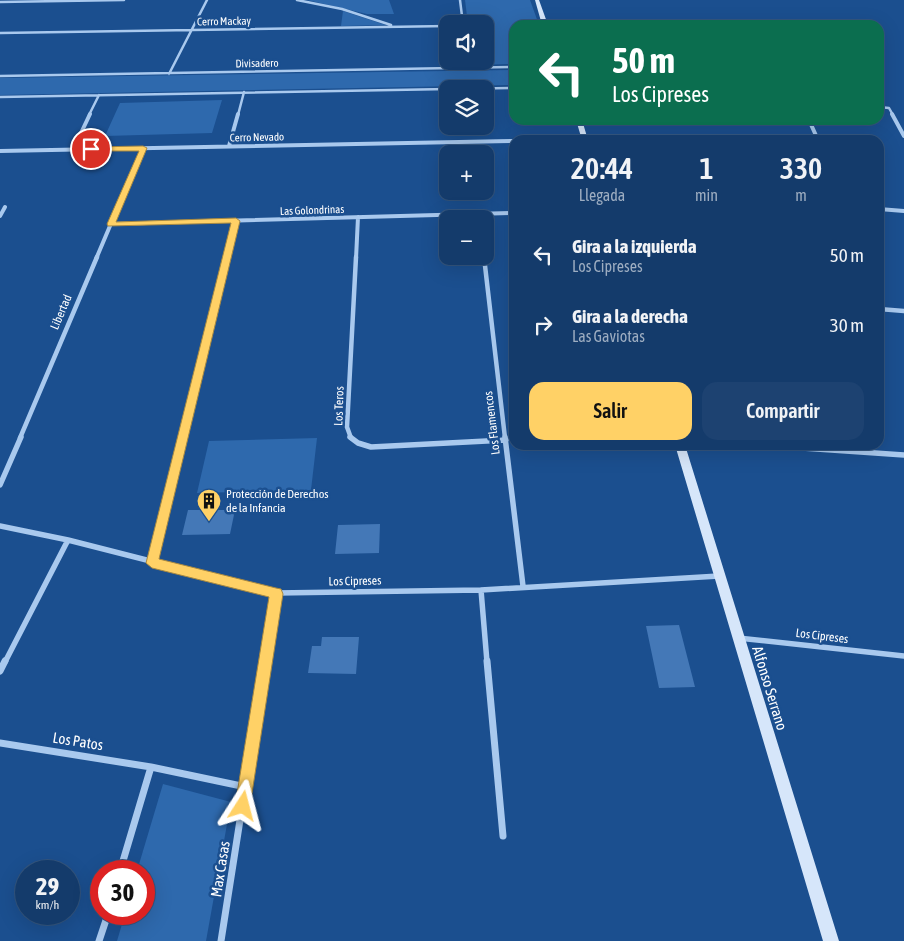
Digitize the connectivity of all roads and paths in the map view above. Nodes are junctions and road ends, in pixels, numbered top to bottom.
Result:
1 (124, 0) edge
2 (206, 0) edge
3 (297, 0) edge
4 (460, 0) edge
5 (537, 0) edge
6 (0, 2) edge
7 (462, 15) edge
8 (543, 20) edge
9 (439, 26) edge
10 (396, 27) junction
11 (192, 30) junction
12 (0, 33) edge
13 (494, 67) edge
14 (509, 67) edge
15 (439, 69) edge
16 (169, 74) junction
17 (0, 76) edge
18 (494, 88) edge
19 (509, 88) edge
20 (439, 89) edge
21 (244, 92) junction
22 (100, 95) junction
23 (0, 97) edge
24 (884, 107) edge
25 (903, 134) edge
26 (509, 141) edge
27 (229, 146) junction
28 (143, 148) junction
29 (73, 150) junction
30 (0, 151) edge
31 (0, 207) edge
32 (884, 210) edge
33 (904, 211) edge
34 (509, 213) edge
35 (494, 215) edge
36 (0, 216) edge
37 (439, 216) edge
38 (358, 217) junction
39 (236, 221) junction
40 (111, 224) junction
41 (485, 265) edge
42 (884, 309) edge
43 (904, 311) edge
44 (506, 440) junction
45 (681, 450) edge
46 (832, 450) edge
47 (904, 455) edge
48 (0, 485) edge
49 (0, 526) edge
50 (68, 540) junction
51 (152, 563) junction
52 (719, 576) junction
53 (524, 586) junction
54 (481, 590) junction
55 (276, 594) junction
56 (738, 638) junction
57 (904, 656) edge
58 (0, 671) edge
59 (0, 743) edge
60 (151, 767) junction
61 (246, 787) junction
62 (503, 836) dead end
63 (123, 860) edge
64 (104, 925) edge
65 (99, 941) edge
66 (221, 941) edge
67 (831, 941) edge

1 - 6 street
2 - 11 street
3 - 10 street
4 - 7 street
5 - 8 street
9 - 10 street, Cerro Mackay
10 - 11 street, Cerro Mackay
11 - 12 street, Cerro Mackay
11 - 16 street
13 - 14 street, Divisadero
15 - 16 street, Divisadero
16 - 17 street, Divisadero
18 - 19 street
20 - 21 street
21 - 22 street
21 - 27 street
22 - 23 street
22 - 29 street
24 - 25 street
26 - 27 street, Cerro Nevado
27 - 28 street, Cerro Nevado
28 - 29 street, Cerro Nevado
28 - 40 street, Libertad
29 - 30 street, Cerro Nevado
31 - 36 street
32 - 33 street
34 - 35 street, Las Golondrinas
37 - 38 street, Las Golondrinas
38 - 39 street, Las Golondrinas
38 - 44 street, Los Teros
39 - 40 street, Las Golondrinas
39 - 51 street
40 - 48 street, Libertad
41 - 44 street, Los Flamencos
42 - 43 street
44 - 53 street, Los Flamencos
45 - 52 street, Alfonso Serrano
46 - 47 street
49 - 50 street, Los Cipreses
50 - 51 street, Los Cipreses
50 - 58 street
51 - 55 street, Los Cipreses
52 - 53 street, Los Cipreses
52 - 56 street, Alfonso Serrano
53 - 54 street, Los Cipreses
54 - 55 street, Los Cipreses
54 - 62 street
55 - 61 street, Max Casas
56 - 57 street, Los Cipreses
56 - 67 street, Alfonso Serrano
59 - 60 street, Los Patos
60 - 61 street, Los Patos
60 - 63 street
61 - 66 street, Max Casas
64 - 65 street

